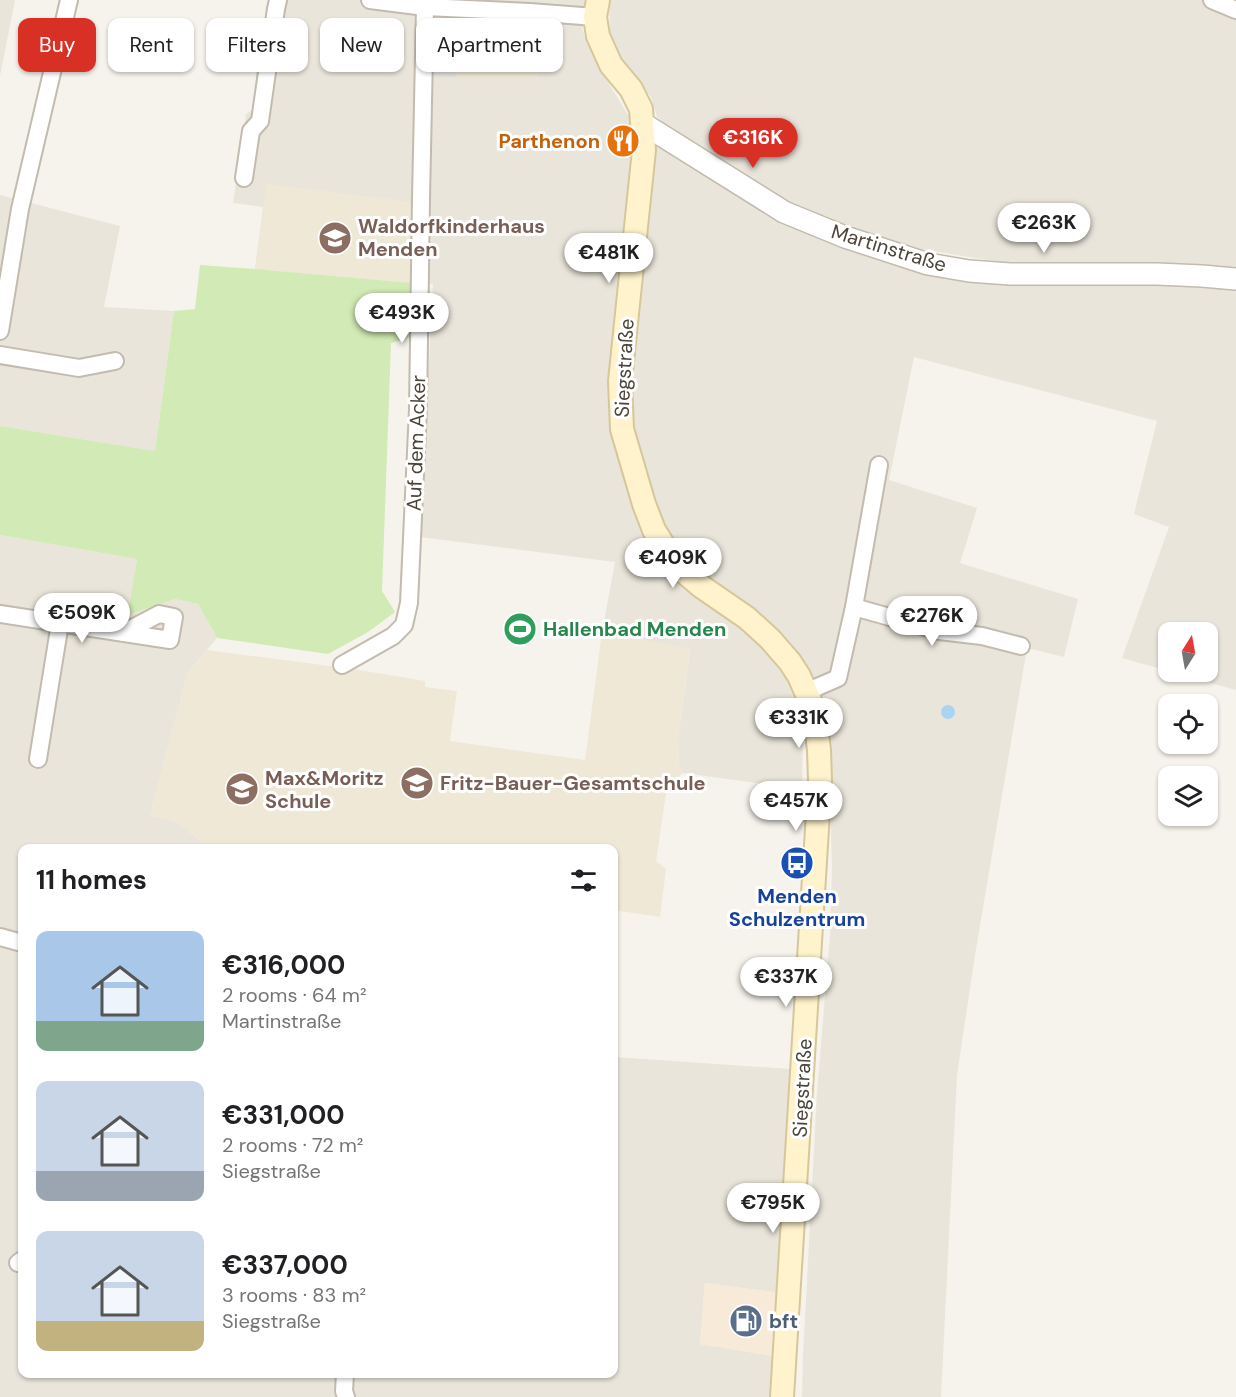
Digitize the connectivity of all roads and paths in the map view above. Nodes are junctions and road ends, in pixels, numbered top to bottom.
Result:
1 (69, 0) edge
2 (278, 0) edge
3 (370, 0) edge
4 (1212, 0) edge
5 (531, 6) edge
6 (425, 7) junction
7 (597, 9) edge
8 (1236, 9) edge
9 (642, 123) junction
10 (244, 178) dead end
11 (1236, 279) edge
12 (0, 331) edge
13 (0, 355) edge
14 (115, 361) dead end
15 (879, 465) dead end
16 (854, 607) junction
17 (0, 614) edge
18 (60, 623) junction
19 (123, 633) dead end
20 (1021, 646) dead end
21 (342, 665) dead end
22 (806, 692) junction
23 (38, 759) dead end
24 (0, 938) edge
25 (18, 942) edge
26 (345, 1378) edge
27 (346, 1397) edge
28 (782, 1397) edge

1 - 12 street
2 - 10 street
3 - 6 street
4 - 8 street
5 - 6 street
5 - 7 street
6 - 21 street, Auf dem Acker
7 - 9 main road, Siegstraße
9 - 11 street, Martinstraße
9 - 22 main road, Siegstraße
13 - 14 street
15 - 16 street
16 - 20 street
16 - 22 street
17 - 18 street
18 - 19 street
18 - 23 street
22 - 28 main road, Siegstraße
24 - 25 street
26 - 27 street

